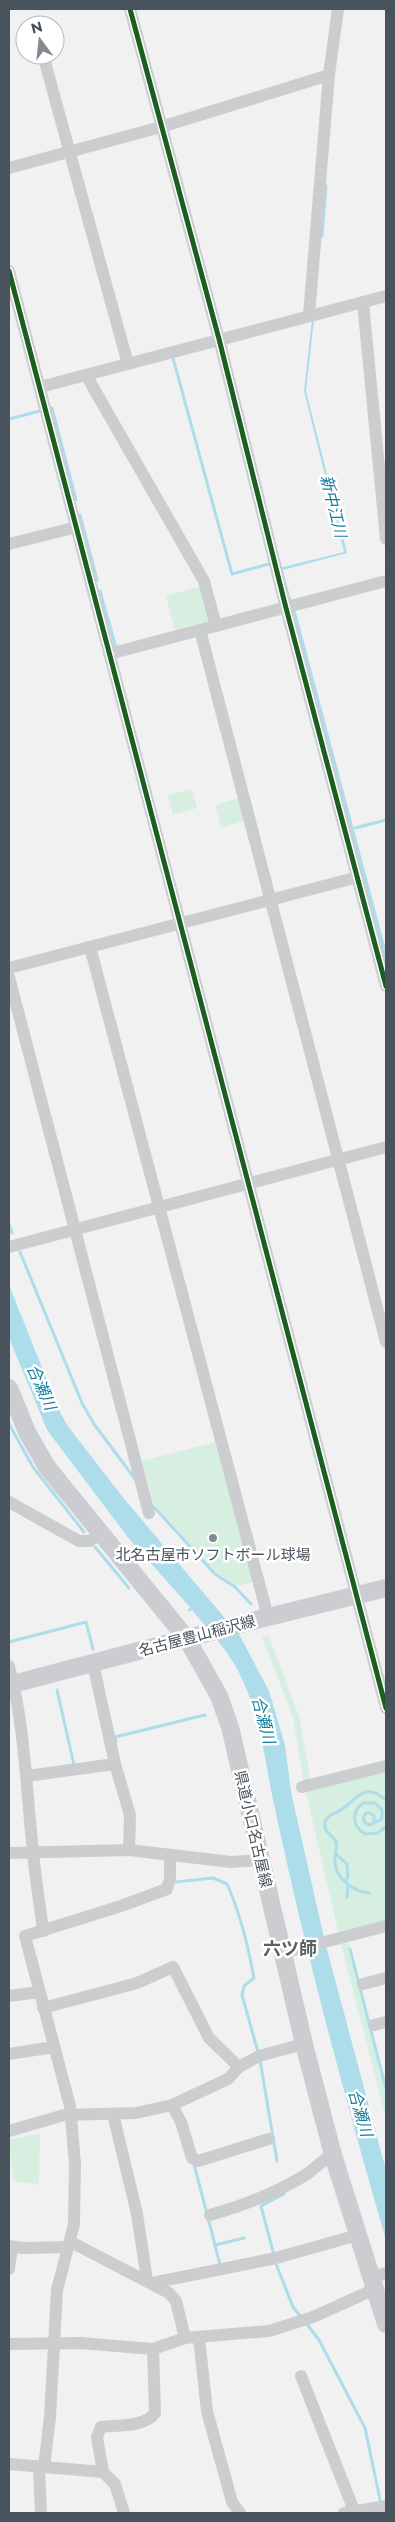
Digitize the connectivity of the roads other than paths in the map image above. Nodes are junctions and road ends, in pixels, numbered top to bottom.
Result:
1 (130, 9) edge
2 (338, 9) edge
3 (46, 65) edge
4 (329, 75) junction
5 (161, 126) junction
6 (70, 152) junction
7 (9, 168) edge
8 (9, 271) edge
9 (386, 296) edge
10 (363, 303) junction
11 (309, 315) junction
12 (219, 339) junction
13 (128, 364) junction
14 (86, 375) junction
15 (40, 387) junction
16 (77, 527) junction
17 (386, 539) edge
18 (9, 544) edge
19 (386, 581) edge
20 (290, 607) junction
21 (216, 626) junction
22 (200, 630) junction
23 (110, 654) junction
24 (358, 877) junction
25 (271, 900) junction
26 (180, 924) junction
27 (90, 947) junction
28 (9, 968) edge
29 (9, 977) edge
30 (386, 986) edge
31 (386, 1147) edge
32 (338, 1160) junction
33 (249, 1183) junction
34 (158, 1208) junction
35 (75, 1230) junction
36 (9, 1248) edge
37 (386, 1342) edge
38 (9, 1388) edge
39 (9, 1502) edge
40 (149, 1513) dead end
41 (100, 1533) junction
42 (386, 1588) edge
43 (357, 1596) junction
44 (268, 1617) junction
45 (187, 1639) junction
46 (92, 1663) junction
47 (9, 1666) edge
48 (383, 1681) edge
49 (11, 1684) edge
50 (386, 1708) edge
51 (115, 1764) junction
52 (386, 1766) edge
53 (27, 1776) junction
54 (302, 1787) dead end
55 (129, 1850) junction
56 (33, 1851) junction
57 (9, 1853) edge
58 (170, 1856) junction
59 (260, 1860) junction
60 (386, 1926) edge
61 (43, 1930) junction
62 (288, 1951) junction
63 (386, 1978) edge
64 (363, 1984) dead end
65 (39, 1992) junction
66 (9, 1996) edge
67 (43, 2008) junction
68 (386, 2022) edge
69 (374, 2025) dead end
70 (304, 2044) junction
71 (54, 2047) junction
72 (9, 2054) edge
73 (239, 2067) junction
74 (172, 2104) junction
75 (113, 2114) junction
76 (72, 2116) junction
77 (9, 2131) edge
78 (269, 2139) dead end
79 (333, 2156) junction
80 (210, 2215) dead end
81 (358, 2235) junction
82 (70, 2244) junction
83 (10, 2246) edge
84 (9, 2269) edge
85 (380, 2278) edge
86 (149, 2281) junction
87 (386, 2324) edge
88 (185, 2338) junction
89 (200, 2338) junction
90 (9, 2344) edge
91 (55, 2344) junction
92 (153, 2349) junction
93 (301, 2376) dead end
94 (9, 2464) edge
95 (42, 2468) junction
96 (103, 2472) junction
97 (386, 2506) edge
98 (41, 2513) edge
99 (124, 2513) edge
100 (240, 2513) edge
101 (351, 2513) edge

1 - 5 street
2 - 4 street
3 - 6 street
4 - 5 street
4 - 11 street
5 - 6 street
5 - 12 street
6 - 7 street
6 - 13 street
8 - 15 street
9 - 10 street
10 - 11 street
10 - 17 street
11 - 12 street
12 - 13 street
12 - 20 street
13 - 14 street
14 - 15 street
14 - 21 street
15 - 16 street
16 - 18 street
16 - 23 street
19 - 20 street
20 - 21 street
20 - 24 street
21 - 22 street
22 - 23 street
22 - 25 street
23 - 26 street
24 - 25 street
24 - 30 street
25 - 26 street
25 - 32 street
26 - 27 street
26 - 33 street
27 - 28 street
27 - 34 street
29 - 35 street
31 - 32 street
32 - 33 street
32 - 37 street
33 - 34 street
33 - 43 street
34 - 35 street
34 - 44 street
35 - 36 street
35 - 40 street
38 - 41 main road, 県道小口名古屋線
39 - 41 street
41 - 45 main road, 県道小口名古屋線
42 - 43 main road, 名古屋豊山稲沢線
43 - 44 main road, 名古屋豊山稲沢線
43 - 48 street
44 - 45 main road, 名古屋豊山稲沢線
45 - 46 main road, 名古屋豊山稲沢線
45 - 59 main road, 県道小口名古屋線
46 - 49 main road, 名古屋豊山稲沢線
46 - 51 street
47 - 49 street
48 - 50 street
49 - 53 street
51 - 53 street
51 - 55 street
52 - 54 street
53 - 56 street
55 - 56 street
55 - 58 street
56 - 57 street
56 - 61 street
58 - 59 street
58 - 61 street
59 - 62 main road, 県道小口名古屋線
60 - 62 street
61 - 65 street
62 - 70 main road, 県道小口名古屋線
63 - 64 street
65 - 66 street
65 - 67 street
67 - 71 street
67 - 73 street
68 - 69 street
70 - 73 street
70 - 79 main road, 県道小口名古屋線
71 - 72 street
71 - 76 street
73 - 74 street
74 - 75 street
74 - 78 street
75 - 76 street
75 - 86 street
76 - 77 street
76 - 82 street
79 - 80 street
79 - 81 main road, 県道小口名古屋線
81 - 85 main road, 県道小口名古屋線
81 - 86 street
82 - 83 street
82 - 86 street
82 - 91 street
83 - 84 street
85 - 87 main road, 県道小口名古屋線
85 - 89 street
86 - 88 street
88 - 89 street
88 - 92 street
89 - 100 street
90 - 91 street
91 - 92 street
91 - 95 street
92 - 96 street
93 - 101 street
94 - 95 street
95 - 96 street
95 - 98 street
96 - 99 street
97 - 101 street

